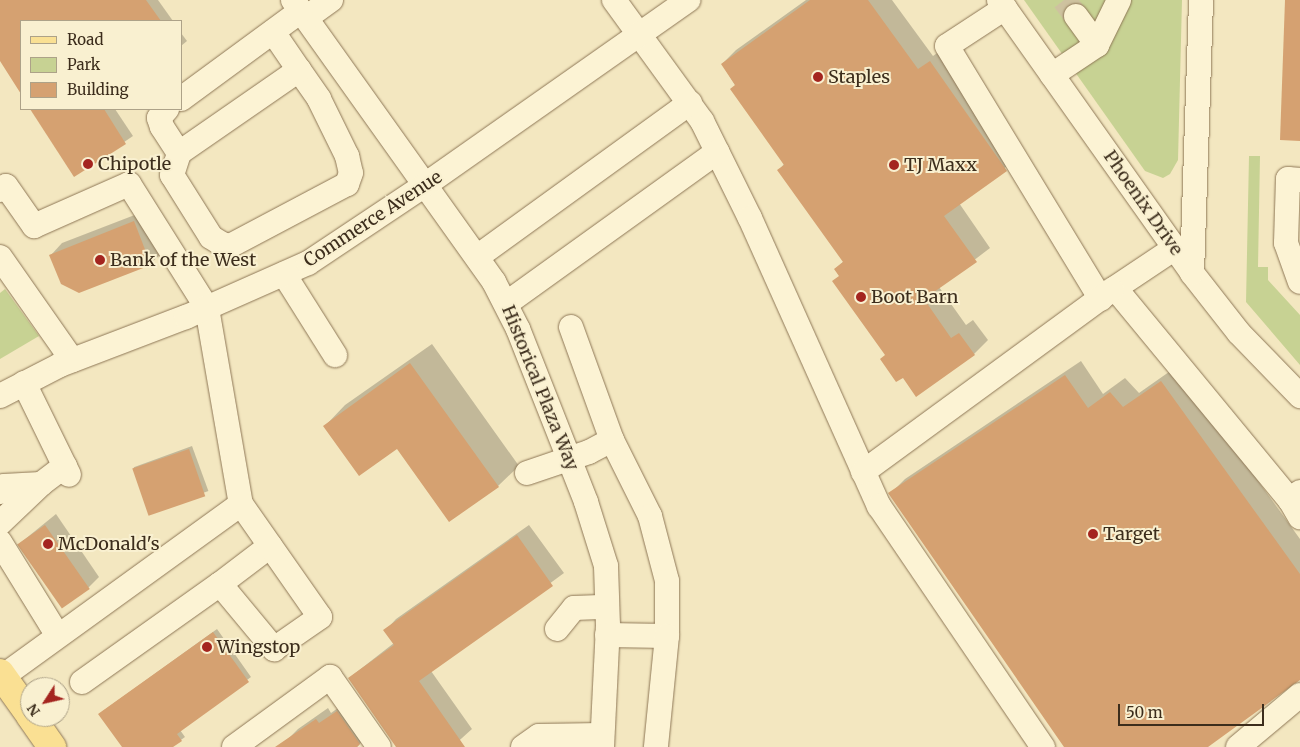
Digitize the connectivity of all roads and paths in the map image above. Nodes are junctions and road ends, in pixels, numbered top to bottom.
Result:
1 (331, 0) edge
2 (614, 0) edge
3 (688, 0) edge
4 (1201, 0) edge
5 (1118, 2) edge
6 (1002, 4) edge
7 (300, 10) edge
8 (1076, 16) tunnel mouth
9 (273, 32) junction
10 (640, 36) junction
11 (1097, 45) junction
12 (299, 70) junction
13 (1052, 74) junction
14 (182, 97) edge
15 (690, 103) junction
16 (166, 110) edge
17 (718, 152) junction
18 (179, 154) junction
19 (1300, 180) edge
20 (426, 185) junction
21 (0, 190) edge
22 (1293, 243) edge
23 (1175, 248) junction
24 (477, 257) junction
25 (1, 259) edge
26 (1192, 273) junction
27 (284, 274) junction
28 (1300, 282) edge
29 (1108, 293) junction
30 (507, 303) junction
31 (207, 308) junction
32 (571, 327) dead end
33 (335, 355) dead end
34 (72, 360) junction
35 (24, 383) junction
36 (0, 396) edge
37 (1300, 396) edge
38 (612, 440) junction
39 (567, 458) junction
40 (863, 472) junction
41 (527, 473) dead end
42 (41, 484) junction
43 (0, 492) edge
44 (1297, 503) edge
45 (241, 504) junction
46 (0, 523) edge
47 (0, 542) edge
48 (270, 546) junction
49 (220, 584) junction
50 (607, 607) junction
51 (557, 629) dead end
52 (607, 635) junction
53 (58, 636) junction
54 (667, 636) junction
55 (1, 674) edge
56 (82, 682) dead end
57 (1300, 695) edge
58 (20, 701) edge
59 (38, 727) edge
60 (602, 741) edge
61 (52, 747) edge
62 (234, 747) edge
63 (379, 747) edge
64 (523, 747) edge
65 (656, 747) edge
66 (1043, 747) edge
67 (1238, 747) edge

1 - 7 street
2 - 10 street
3 - 10 street, Commerce Avenue
4 - 26 street
5 - 11 street
6 - 13 street, Phoenix Drive
6 - 29 street
7 - 9 street
7 - 20 street, Historical Plaza Way
8 - 11 street
9 - 12 street
9 - 14 street
10 - 15 street
10 - 20 street, Commerce Avenue
11 - 13 street
12 - 18 street
12 - 18 street
13 - 23 street, Phoenix Drive
15 - 17 street
15 - 24 street
16 - 18 street
17 - 30 street
17 - 40 street
19 - 22 street
20 - 24 street, Historical Plaza Way
20 - 27 street, Commerce Avenue
21 - 31 street
22 - 28 street
23 - 26 street, Phoenix Drive
23 - 29 street
24 - 30 street, Historical Plaza Way
25 - 34 street
26 - 37 street, Phoenix Drive
27 - 31 street, Commerce Avenue
27 - 33 street
29 - 40 street
29 - 44 street
30 - 39 street, Historical Plaza Way
31 - 34 street, Commerce Avenue
31 - 45 street
32 - 38 street
34 - 35 street, Commerce Avenue
35 - 36 street, Commerce Avenue
35 - 42 street
38 - 39 street
38 - 54 street
39 - 41 street
39 - 50 street, Historical Plaza Way
40 - 66 street
42 - 43 street
42 - 46 street
45 - 48 street
45 - 53 street
47 - 53 street
48 - 49 street
48 - 49 street
49 - 56 street
50 - 51 street
50 - 52 street, Historical Plaza Way
52 - 54 street
52 - 60 street, Historical Plaza Way
53 - 55 street
54 - 65 street
55 - 58 main road
57 - 67 street
59 - 61 main road
60 - 64 street
62 - 63 street

